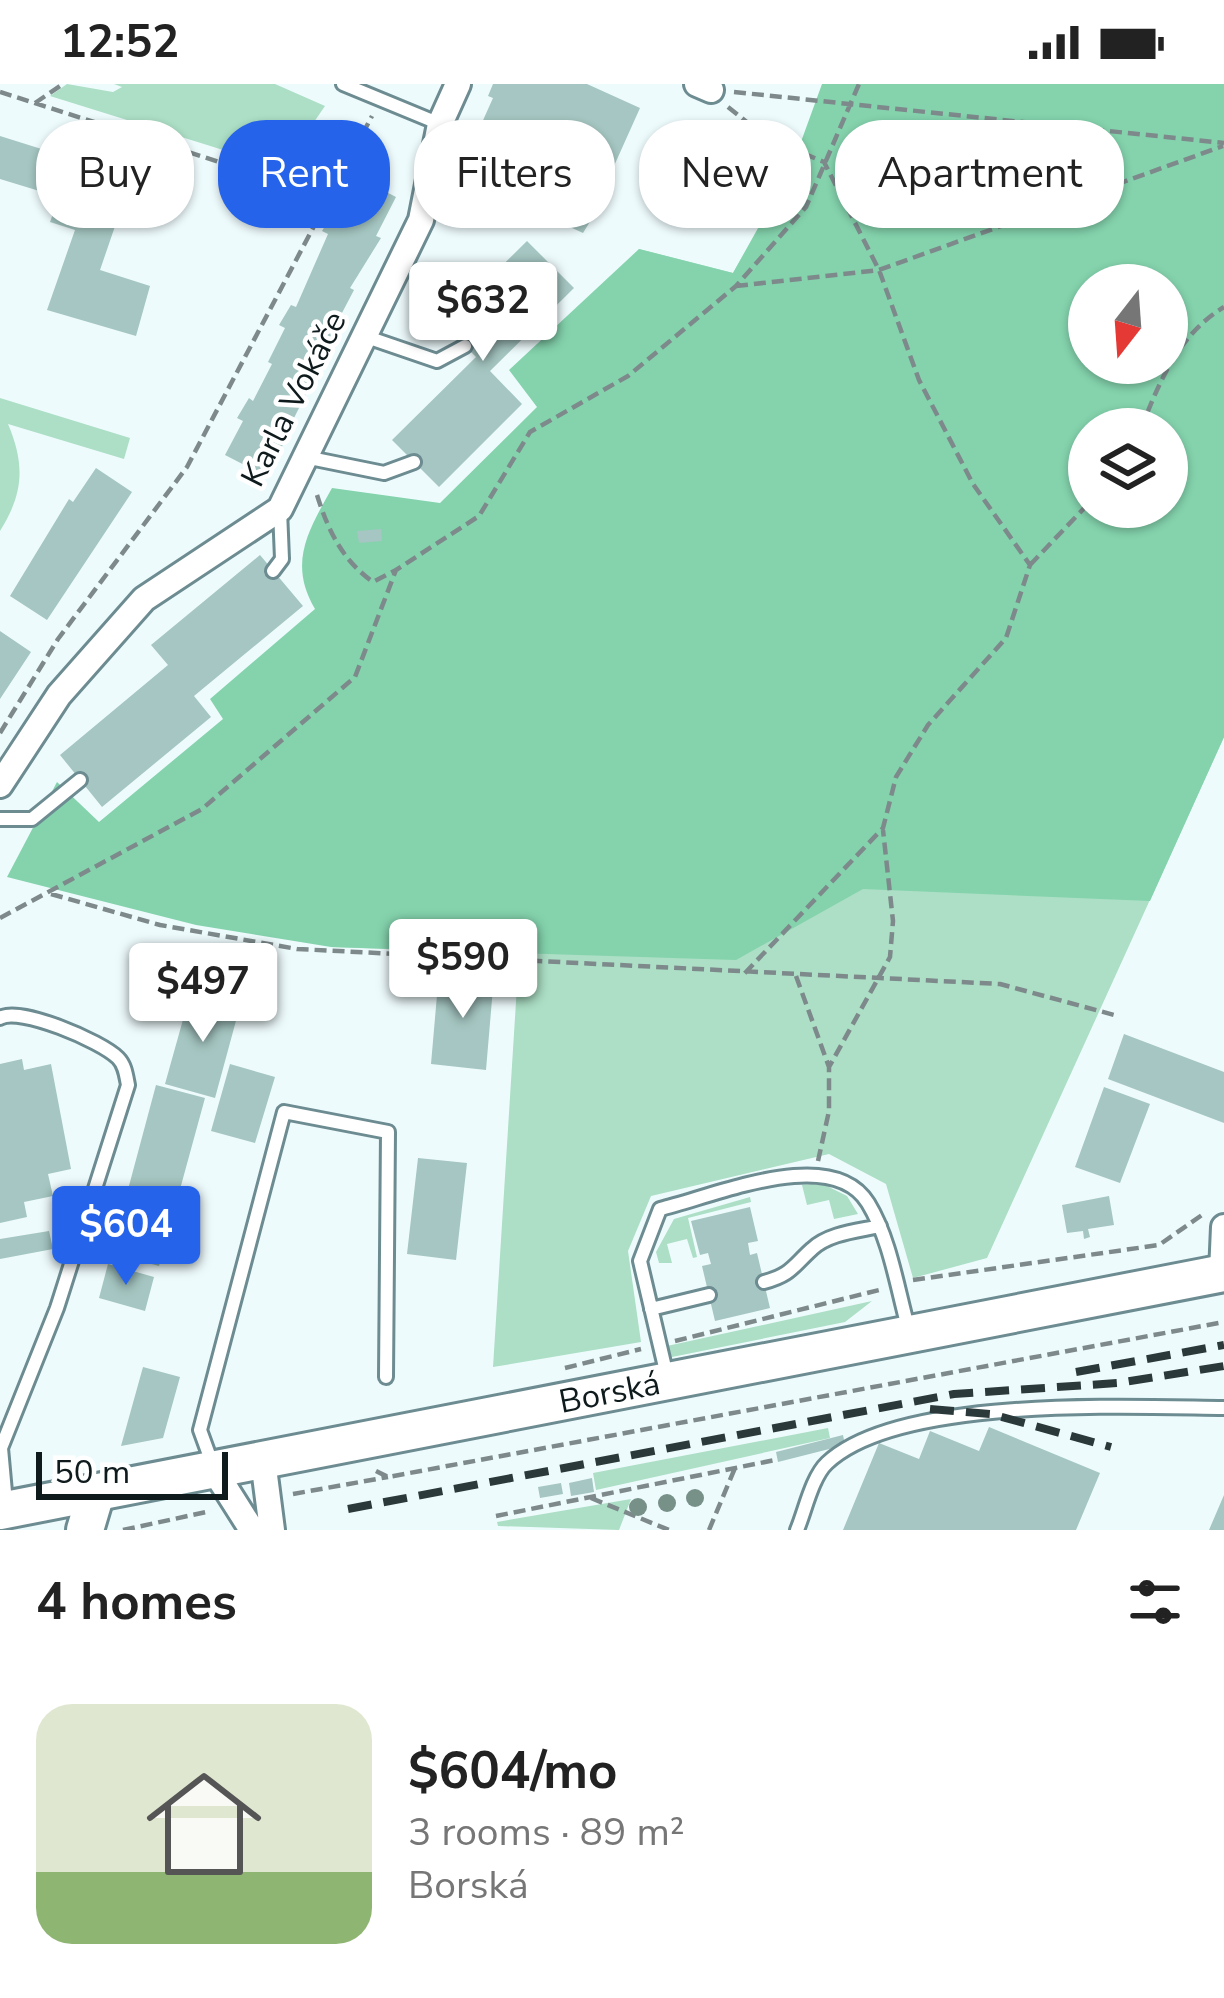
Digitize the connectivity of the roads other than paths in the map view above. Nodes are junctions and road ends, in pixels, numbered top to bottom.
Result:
1 (343, 84) edge
2 (458, 84) edge
3 (430, 120) edge
4 (442, 120) edge
5 (417, 228) edge
6 (364, 336) junction
7 (465, 346) dead end
8 (305, 457) junction
9 (414, 462) dead end
10 (280, 509) junction
11 (273, 571) dead end
12 (80, 780) dead end
13 (0, 785) edge
14 (0, 819) edge
15 (0, 1018) edge
16 (1217, 1219) edge
17 (880, 1226) junction
18 (1223, 1273) edge
19 (764, 1282) dead end
20 (709, 1295) dead end
21 (652, 1309) junction
22 (910, 1334) junction
23 (664, 1364) junction
24 (386, 1377) dead end
25 (1224, 1408) edge
26 (263, 1460) junction
27 (214, 1470) junction
28 (96, 1492) junction
29 (4, 1510) edge
30 (85, 1530) edge
31 (252, 1530) edge
32 (272, 1530) edge
33 (797, 1530) edge

1 - 3 lane
2 - 4 street, Karla Vokáče
5 - 6 street, Karla Vokáče
6 - 7 lane
6 - 8 street, Karla Vokáče
8 - 9 lane
8 - 10 street, Karla Vokáče
10 - 11 lane
10 - 13 street, Karla Vokáče
12 - 14 lane
15 - 29 lane
16 - 18 street, Borská
17 - 19 lane
17 - 21 lane
17 - 22 lane
18 - 22 street, Borská
20 - 21 lane
21 - 23 lane
22 - 23 street, Borská
23 - 26 street, Borská
24 - 27 lane
25 - 33 lane
26 - 27 street, Borská
26 - 32 street
27 - 28 street, Borská
27 - 31 street
28 - 29 street, Borská
28 - 30 street

